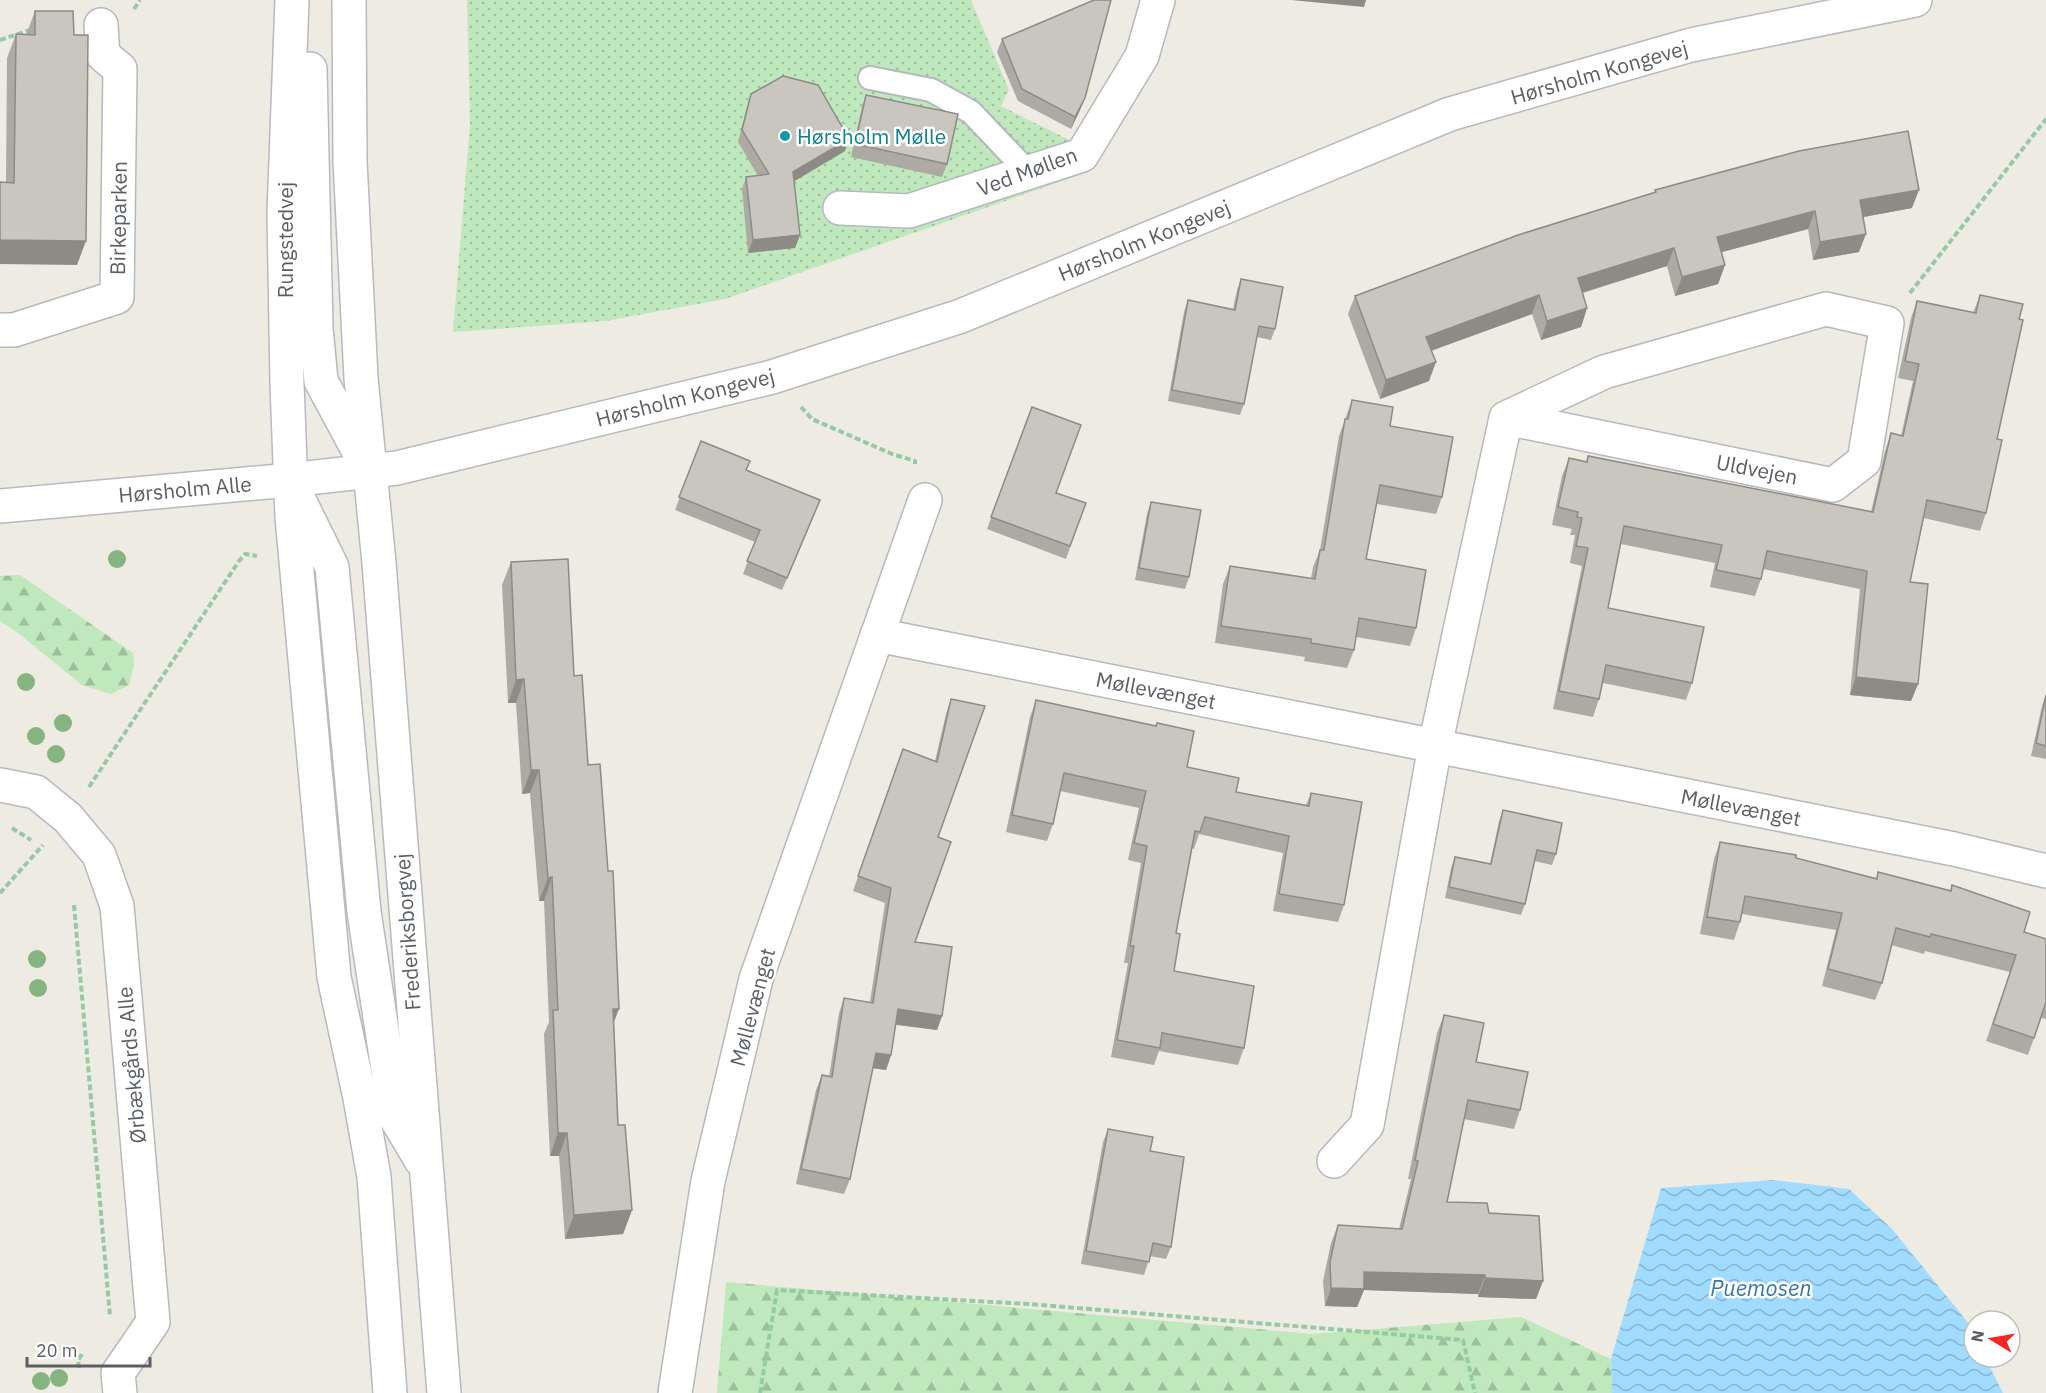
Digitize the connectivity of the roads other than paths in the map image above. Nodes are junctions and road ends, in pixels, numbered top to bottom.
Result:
1 (292, 0) edge
2 (310, 0) edge
3 (349, 0) edge
4 (1158, 0) edge
5 (1915, 0) edge
6 (101, 25) dead end
7 (870, 78) dead end
8 (1029, 173) junction
9 (840, 208) dead end
10 (0, 330) edge
11 (1506, 418) junction
12 (370, 472) junction
13 (290, 480) junction
14 (925, 500) dead end
15 (0, 506) edge
16 (877, 635) junction
17 (1435, 746) junction
18 (0, 784) edge
19 (2046, 871) edge
20 (1334, 1161) dead end
21 (425, 1168) junction
22 (120, 1393) edge
23 (390, 1393) edge
24 (444, 1393) edge
25 (675, 1393) edge

1 - 13 main road, Rungstedvej
2 - 12 main road
3 - 12 main road
4 - 8 main road, Ved Møllen
5 - 12 main road, Hørsholm Kongevej
6 - 10 main road, Birkeparken
7 - 8 lane
8 - 9 main road, Ved Møllen
11 - 11 main road, Uldvejen
11 - 17 main road
12 - 13 main road, Hørsholm Alle
12 - 21 main road, Frederiksborgvej
13 - 15 main road, Hørsholm Alle
13 - 21 main road
13 - 23 main road
14 - 16 main road, Møllevænget
16 - 17 main road, Møllevænget
16 - 25 main road, Møllevænget
17 - 19 main road, Møllevænget
17 - 20 main road
18 - 22 main road, Ørbækgårds Alle
21 - 24 main road, Frederiksborgvej

